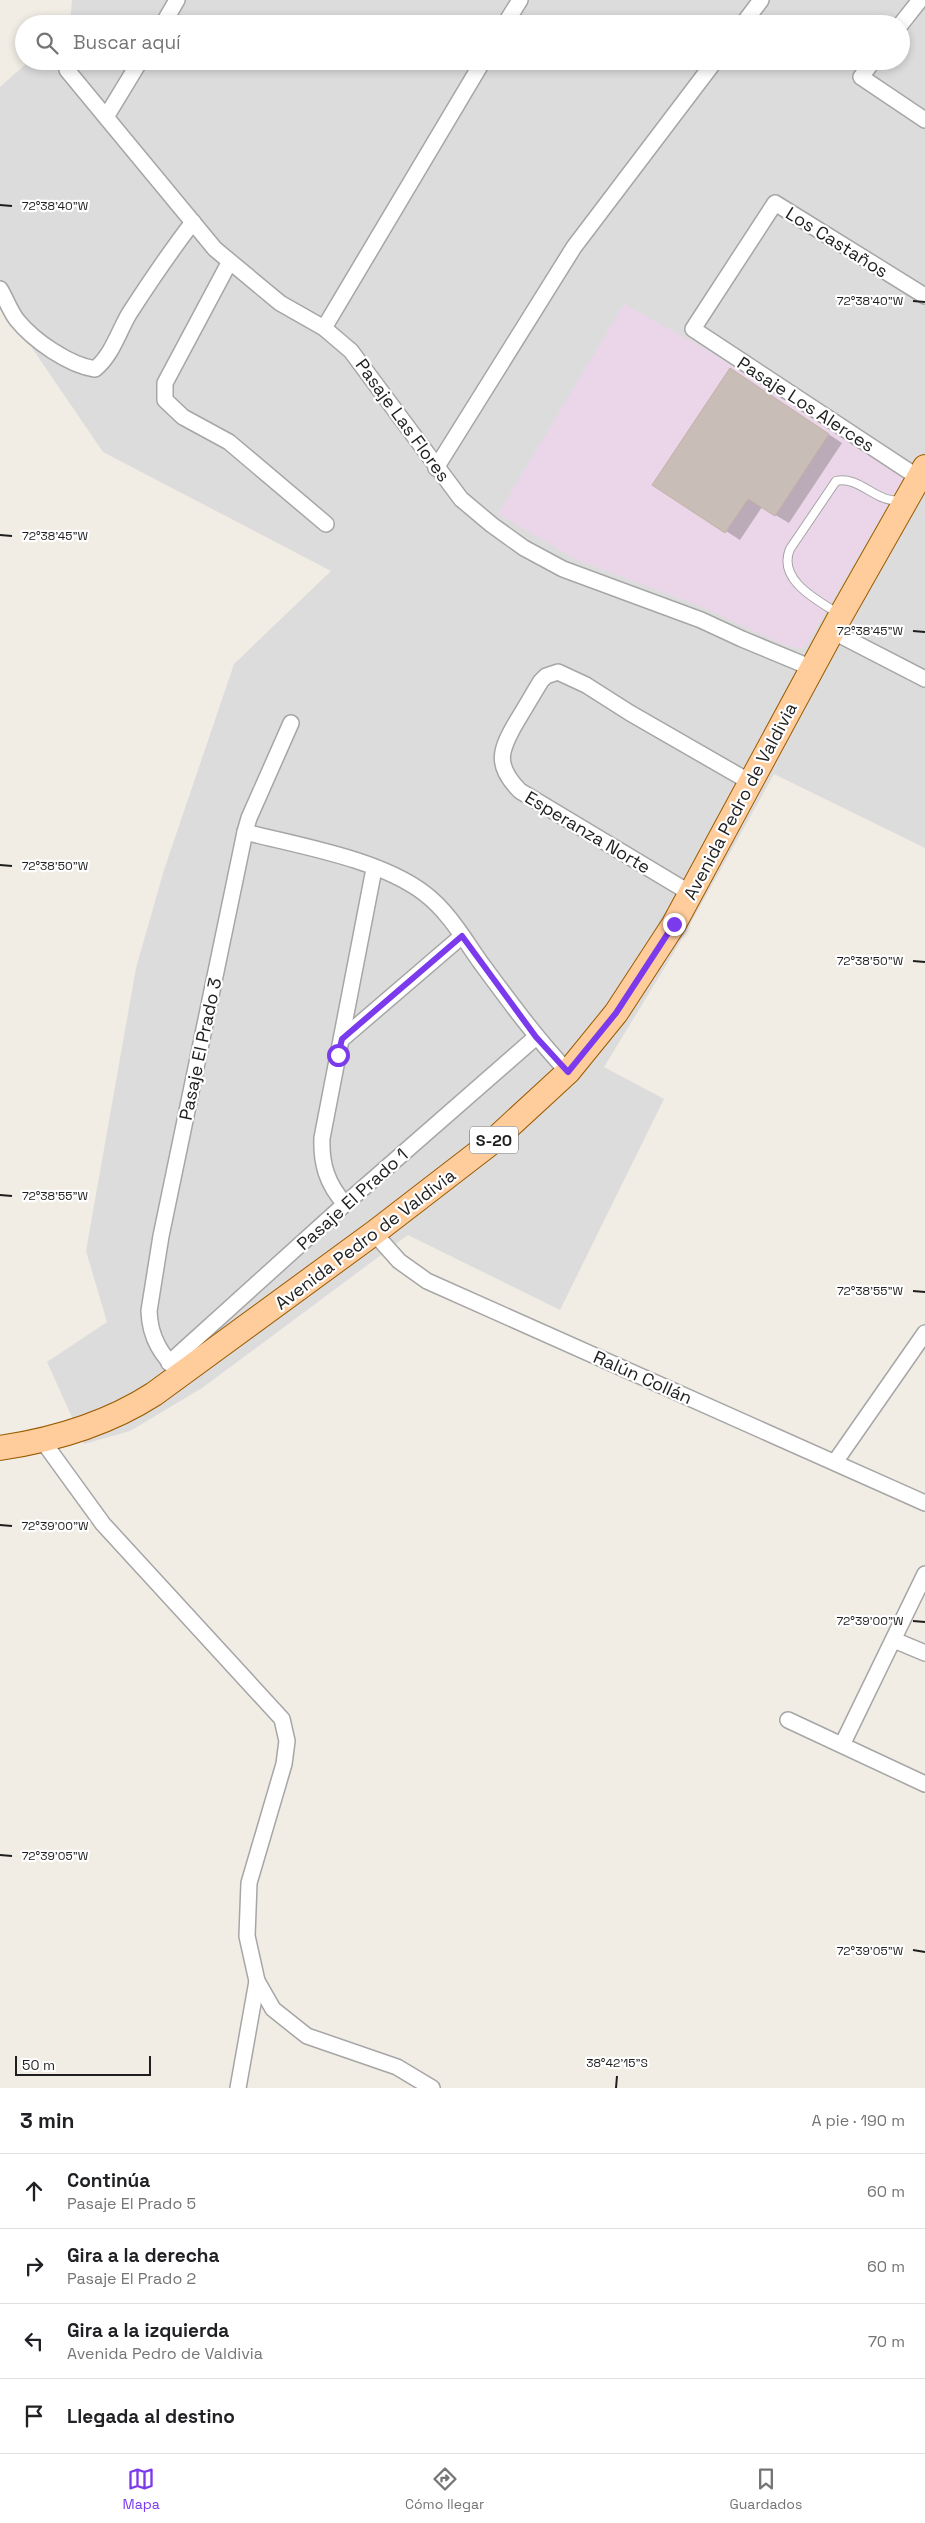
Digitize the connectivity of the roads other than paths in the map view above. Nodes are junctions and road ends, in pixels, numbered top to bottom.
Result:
1 (177, 0) edge
2 (520, 0) edge
3 (761, 0) edge
4 (920, 0) edge
5 (168, 15) edge
6 (511, 15) edge
7 (750, 15) edge
8 (908, 15) edge
9 (67, 70) dead end
10 (135, 70) edge
11 (478, 70) edge
12 (708, 70) edge
13 (866, 70) edge
14 (106, 117) junction
15 (925, 120) edge
16 (193, 222) junction
17 (229, 263) junction
18 (0, 289) edge
19 (925, 296) edge
20 (324, 328) junction
21 (693, 329) joint
22 (436, 468) junction
23 (922, 472) edge
24 (906, 499) junction
25 (326, 524) dead end
26 (836, 623) junction
27 (812, 668) junction
28 (925, 679) edge
29 (291, 723) dead end
30 (750, 782) junction
31 (245, 832) junction
32 (374, 869) junction
33 (690, 893) junction
34 (462, 936) junction
35 (536, 1037) junction
36 (342, 1039) junction
37 (568, 1072) junction
38 (344, 1204) junction
39 (374, 1233) junction
40 (925, 1333) edge
41 (175, 1368) junction
42 (42, 1440) junction
43 (5, 1442) edge
44 (835, 1462) junction
45 (925, 1503) edge
46 (925, 1574) edge
47 (894, 1640) junction
48 (925, 1653) edge
49 (788, 1720) dead end
50 (842, 1745) junction
51 (925, 1784) edge
52 (257, 1981) junction
53 (238, 2088) edge
54 (432, 2088) edge

1 - 5 street
2 - 6 street
3 - 7 street
4 - 8 street
9 - 14 street, Pasaje Las Flores
10 - 14 street
11 - 20 street
12 - 22 street
13 - 15 street
14 - 16 street, Pasaje Las Flores
16 - 17 street, Pasaje Las Flores
16 - 18 street
17 - 20 street, Pasaje Las Flores
17 - 25 street
19 - 21 street, Los Castaños
20 - 22 street, Pasaje Las Flores
21 - 23 street, Pasaje Los Alerces
22 - 27 street, Pasaje Las Flores
23 - 24 main road, Avenida Pedro de Valdivia
24 - 26 main road, Avenida Pedro de Valdivia
24 - 26 lane
26 - 27 main road, Avenida Pedro de Valdivia
26 - 28 street
27 - 30 main road, Avenida Pedro de Valdivia / S-20
29 - 31 street, Pasaje El Prado 3
30 - 33 main road, Avenida Pedro de Valdivia / S-20
30 - 33 street, Esperanza Norte
31 - 32 street
31 - 41 street, Pasaje El Prado 3
32 - 34 street
32 - 36 street
33 - 37 main road, Avenida Pedro de Valdivia / S-20
34 - 35 street
34 - 36 street
35 - 37 street
35 - 38 street, Pasaje El Prado 1
36 - 38 street
37 - 39 main road, Avenida Pedro de Valdivia / S-20
38 - 41 street, Pasaje El Prado 1
39 - 41 main road, Avenida Pedro de Valdivia / S-20
39 - 44 street, Ralún Collán
40 - 44 street
41 - 42 main road, Avenida Pedro de Valdivia / S-20
42 - 43 main road, Avenida Pedro de Valdivia / S-20
42 - 52 street
44 - 45 street, Ralún Collán
46 - 47 street
47 - 48 street
47 - 50 street
49 - 50 street
50 - 51 street
52 - 53 street
52 - 54 street

